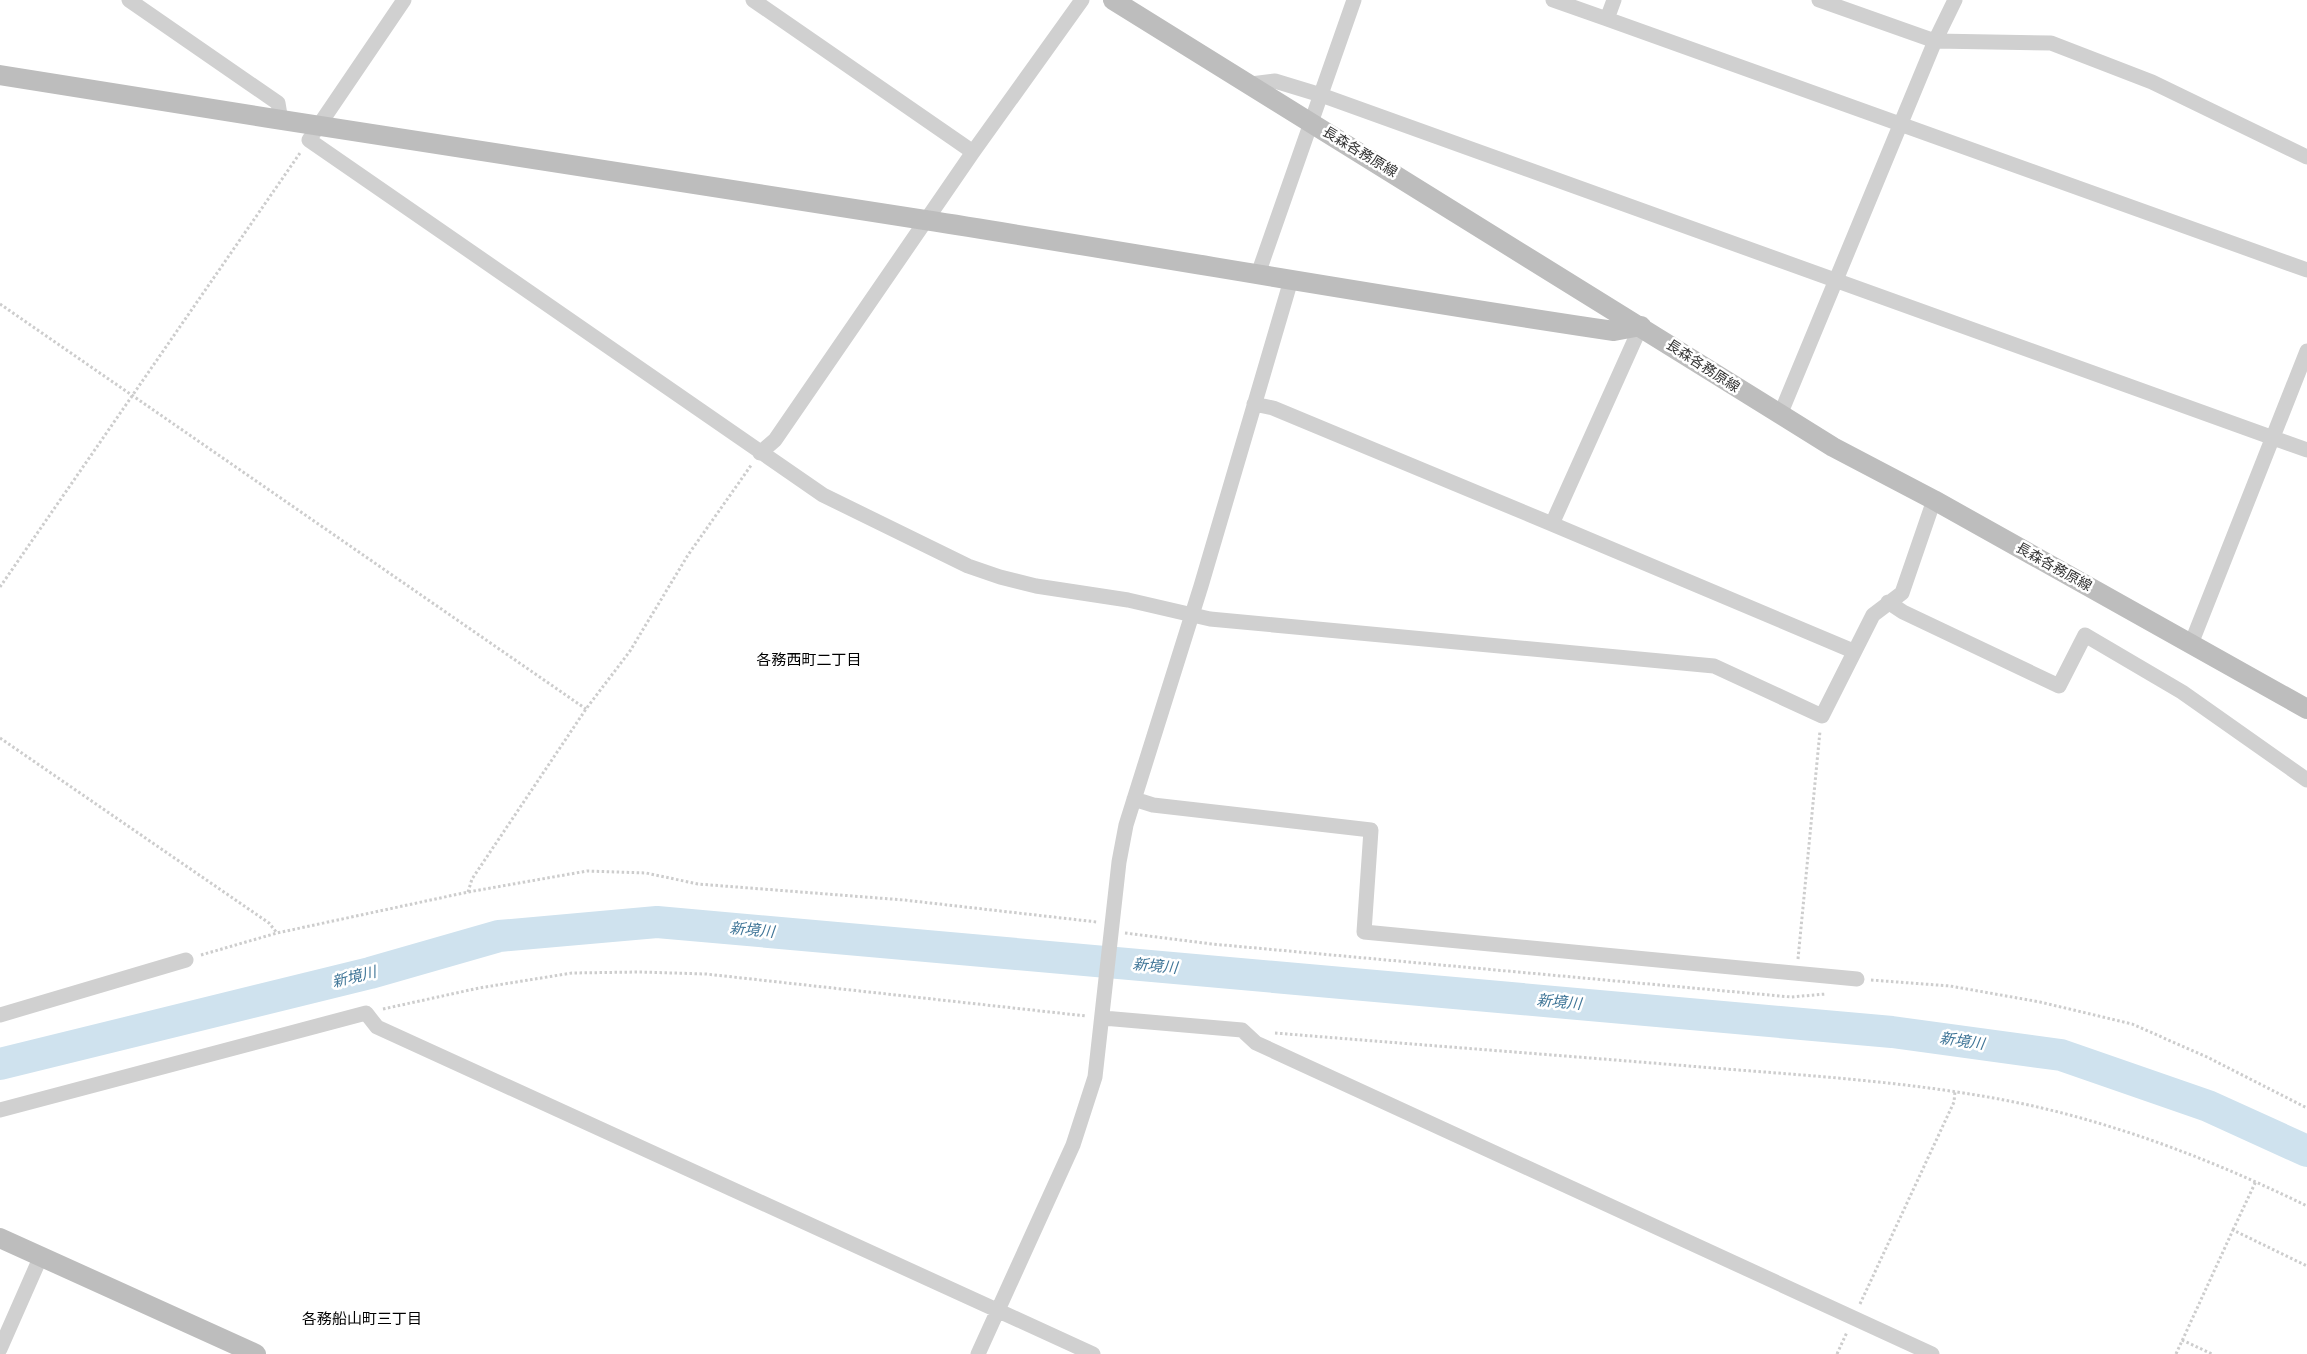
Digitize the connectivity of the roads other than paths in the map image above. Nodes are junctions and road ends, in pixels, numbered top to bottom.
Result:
1 (129, 0) edge
2 (404, 0) edge
3 (752, 0) edge
4 (1082, 0) edge
5 (1113, 0) edge
6 (1354, 0) edge
7 (1554, 0) edge
8 (1614, 0) edge
9 (1819, 0) edge
10 (1955, 0) edge
11 (1607, 19) junction
12 (1935, 42) junction
13 (0, 75) edge
14 (1251, 84) junction
15 (1320, 95) junction
16 (281, 121) junction
17 (1312, 123) junction
18 (1900, 125) junction
19 (312, 134) junction
20 (973, 152) junction
21 (2307, 157) edge
22 (926, 220) junction
23 (2307, 270) edge
24 (1258, 274) junction
25 (1291, 280) junction
26 (1836, 281) junction
27 (1641, 326) junction
28 (2307, 351) edge
29 (1254, 404) junction
30 (1780, 415) junction
31 (2273, 437) junction
32 (2307, 450) edge
33 (760, 452) junction
34 (1934, 500) junction
35 (1552, 524) junction
36 (1888, 602) junction
37 (1192, 616) junction
38 (2191, 644) junction
39 (1853, 652) junction
40 (2307, 709) edge
41 (2307, 780) edge
42 (1134, 799) junction
43 (186, 960) road end
44 (1857, 979) road end
45 (0, 1015) edge
46 (1103, 1018) junction
47 (0, 1110) edge
48 (0, 1238) edge
49 (41, 1256) junction
50 (998, 1310) junction
51 (0, 1349) edge
52 (256, 1354) edge
53 (978, 1354) edge
54 (1093, 1354) edge
55 (1932, 1354) edge

1 - 16 street
2 - 19 street
3 - 20 street
4 - 20 street
5 - 14 street, 長森各務原線
6 - 15 street
7 - 11 street
8 - 11 street
9 - 12 street
10 - 12 street
11 - 18 street
12 - 18 street
12 - 21 street
13 - 16 street
14 - 15 street
14 - 17 street, 長森各務原線
15 - 17 street
15 - 26 street
16 - 19 street
17 - 24 street
17 - 27 street, 長森各務原線
18 - 23 street
18 - 26 street
19 - 22 street
19 - 33 street
20 - 22 street
22 - 24 street
22 - 33 street
24 - 25 street
25 - 27 street
25 - 29 street
26 - 30 street
26 - 31 street
27 - 30 street, 長森各務原線
27 - 35 street
28 - 31 street
29 - 35 street
29 - 37 street
30 - 34 street, 長森各務原線
31 - 32 street
31 - 38 street
33 - 37 street
34 - 36 street
34 - 38 street, 長森各務原線
35 - 39 street
36 - 39 street
36 - 41 street
37 - 39 street
37 - 42 street
38 - 40 street, 長森各務原線
42 - 44 street
42 - 46 street
43 - 45 street
46 - 50 street
46 - 55 street
47 - 50 street
48 - 49 street
49 - 51 street
49 - 52 street
50 - 53 street
50 - 54 street

